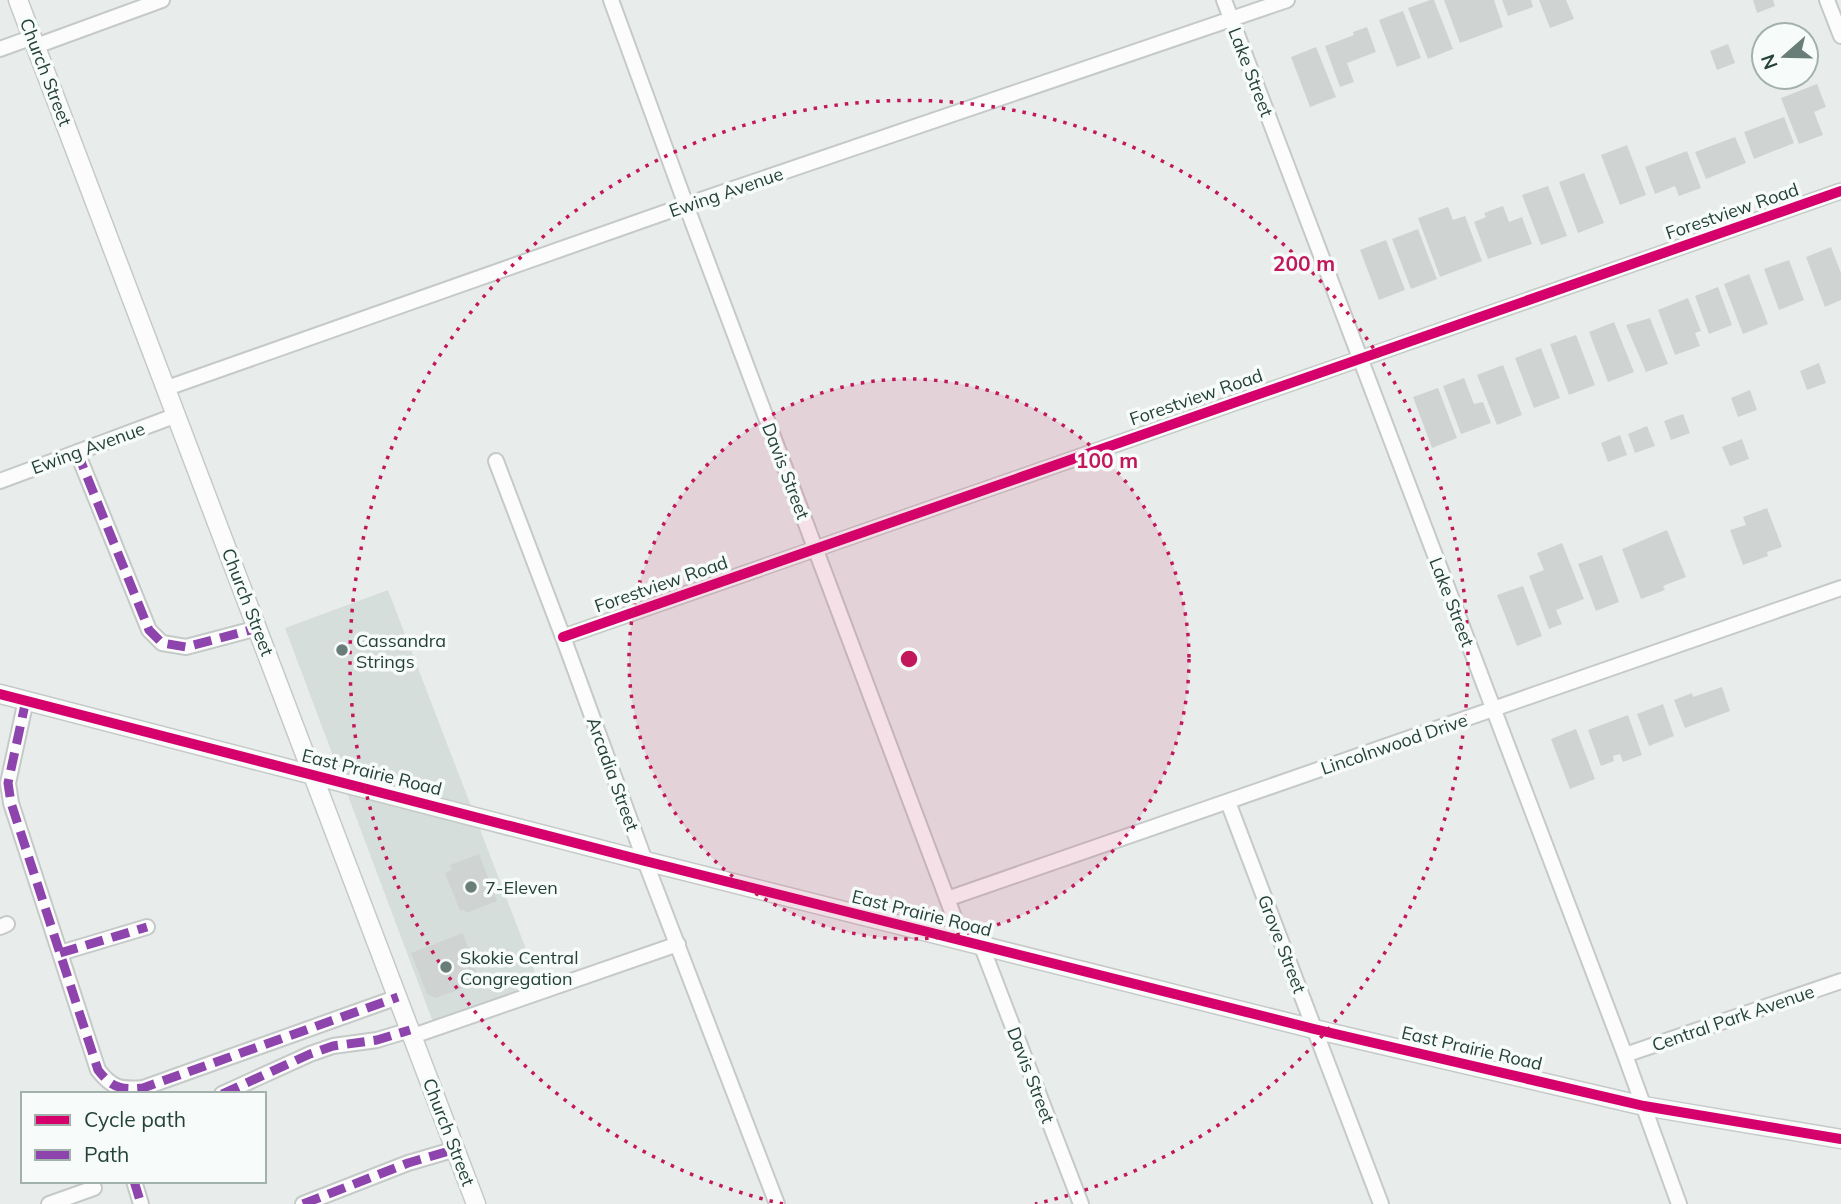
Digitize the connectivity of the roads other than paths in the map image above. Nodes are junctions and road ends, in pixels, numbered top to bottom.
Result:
1 (18, 0) edge
2 (162, 0) edge
3 (611, 0) edge
4 (1224, 0) edge
5 (1287, 0) edge
6 (1827, 0) edge
7 (1231, 19) junction
8 (1841, 36) edge
9 (34, 42) junction
10 (0, 49) edge
11 (1841, 191) edge
12 (686, 205) junction
13 (1360, 359) junction
14 (167, 388) junction
15 (177, 415) junction
16 (77, 452) junction
17 (496, 461) dead end
18 (0, 481) edge
19 (815, 549) junction
20 (1841, 588) edge
21 (258, 628) junction
22 (563, 637) junction
23 (0, 694) edge
24 (26, 701) junction
25 (1493, 709) junction
26 (314, 776) junction
27 (1228, 802) junction
28 (645, 861) junction
29 (947, 899) junction
30 (147, 927) dead end
31 (963, 941) junction
32 (678, 944) junction
33 (982, 947) junction
34 (60, 953) junction
35 (1841, 981) edge
36 (398, 997) junction
37 (1314, 1029) junction
38 (411, 1032) junction
39 (1625, 1055) junction
40 (226, 1092) edge
41 (1644, 1106) junction
42 (1841, 1139) edge
43 (456, 1149) junction
44 (135, 1183) edge
45 (94, 1188) dead end
46 (49, 1204) edge
47 (141, 1204) edge
48 (303, 1204) edge
49 (476, 1204) edge
50 (777, 1204) edge
51 (1081, 1204) edge
52 (1381, 1204) edge
53 (1679, 1204) edge

1 - 9 street, Church Street
2 - 9 street
3 - 12 street, Davis Street
4 - 7 street, Lake Street
5 - 7 street, Ewing Avenue
6 - 8 street
7 - 12 street, Ewing Avenue
7 - 13 street, Lake Street
9 - 10 street
9 - 14 street, Church Street
11 - 13 street, Forestview Road
12 - 14 street, Ewing Avenue
12 - 19 street, Davis Street
13 - 19 street, Forestview Road
13 - 25 street, Lake Street
14 - 15 street, Church Street
15 - 16 street, Ewing Avenue
15 - 21 street, Church Street
16 - 18 street, Ewing Avenue
16 - 21 street
17 - 22 street, Arcadia Street
19 - 22 street, Forestview Road
19 - 29 street, Davis Street
20 - 25 street, Lincolnwood Drive
21 - 26 street, Church Street
22 - 28 street, Arcadia Street
23 - 24 street, East Prairie Road
24 - 26 street, East Prairie Road
24 - 34 street
25 - 27 street, Lincolnwood Drive
25 - 39 street, Lake Street
26 - 28 street, East Prairie Road
26 - 36 street, Church Street
27 - 29 street, Lincolnwood Drive
27 - 37 street, Grove Street
28 - 31 street, East Prairie Road
28 - 32 street, Arcadia Street
29 - 31 street, Davis Street
30 - 34 street
31 - 33 street, East Prairie Road
32 - 38 street
32 - 50 street, Arcadia Street
33 - 37 street, East Prairie Road
33 - 51 street, Davis Street
34 - 36 street
35 - 39 street, Central Park Avenue
36 - 38 street, Church Street
37 - 41 street, East Prairie Road
37 - 52 street, Grove Street
38 - 40 street
38 - 43 street, Church Street
39 - 41 street, Lake Street
41 - 42 street, East Prairie Road
41 - 53 street, Lake Street
43 - 48 street
43 - 49 street, Church Street
44 - 47 street
45 - 46 street

